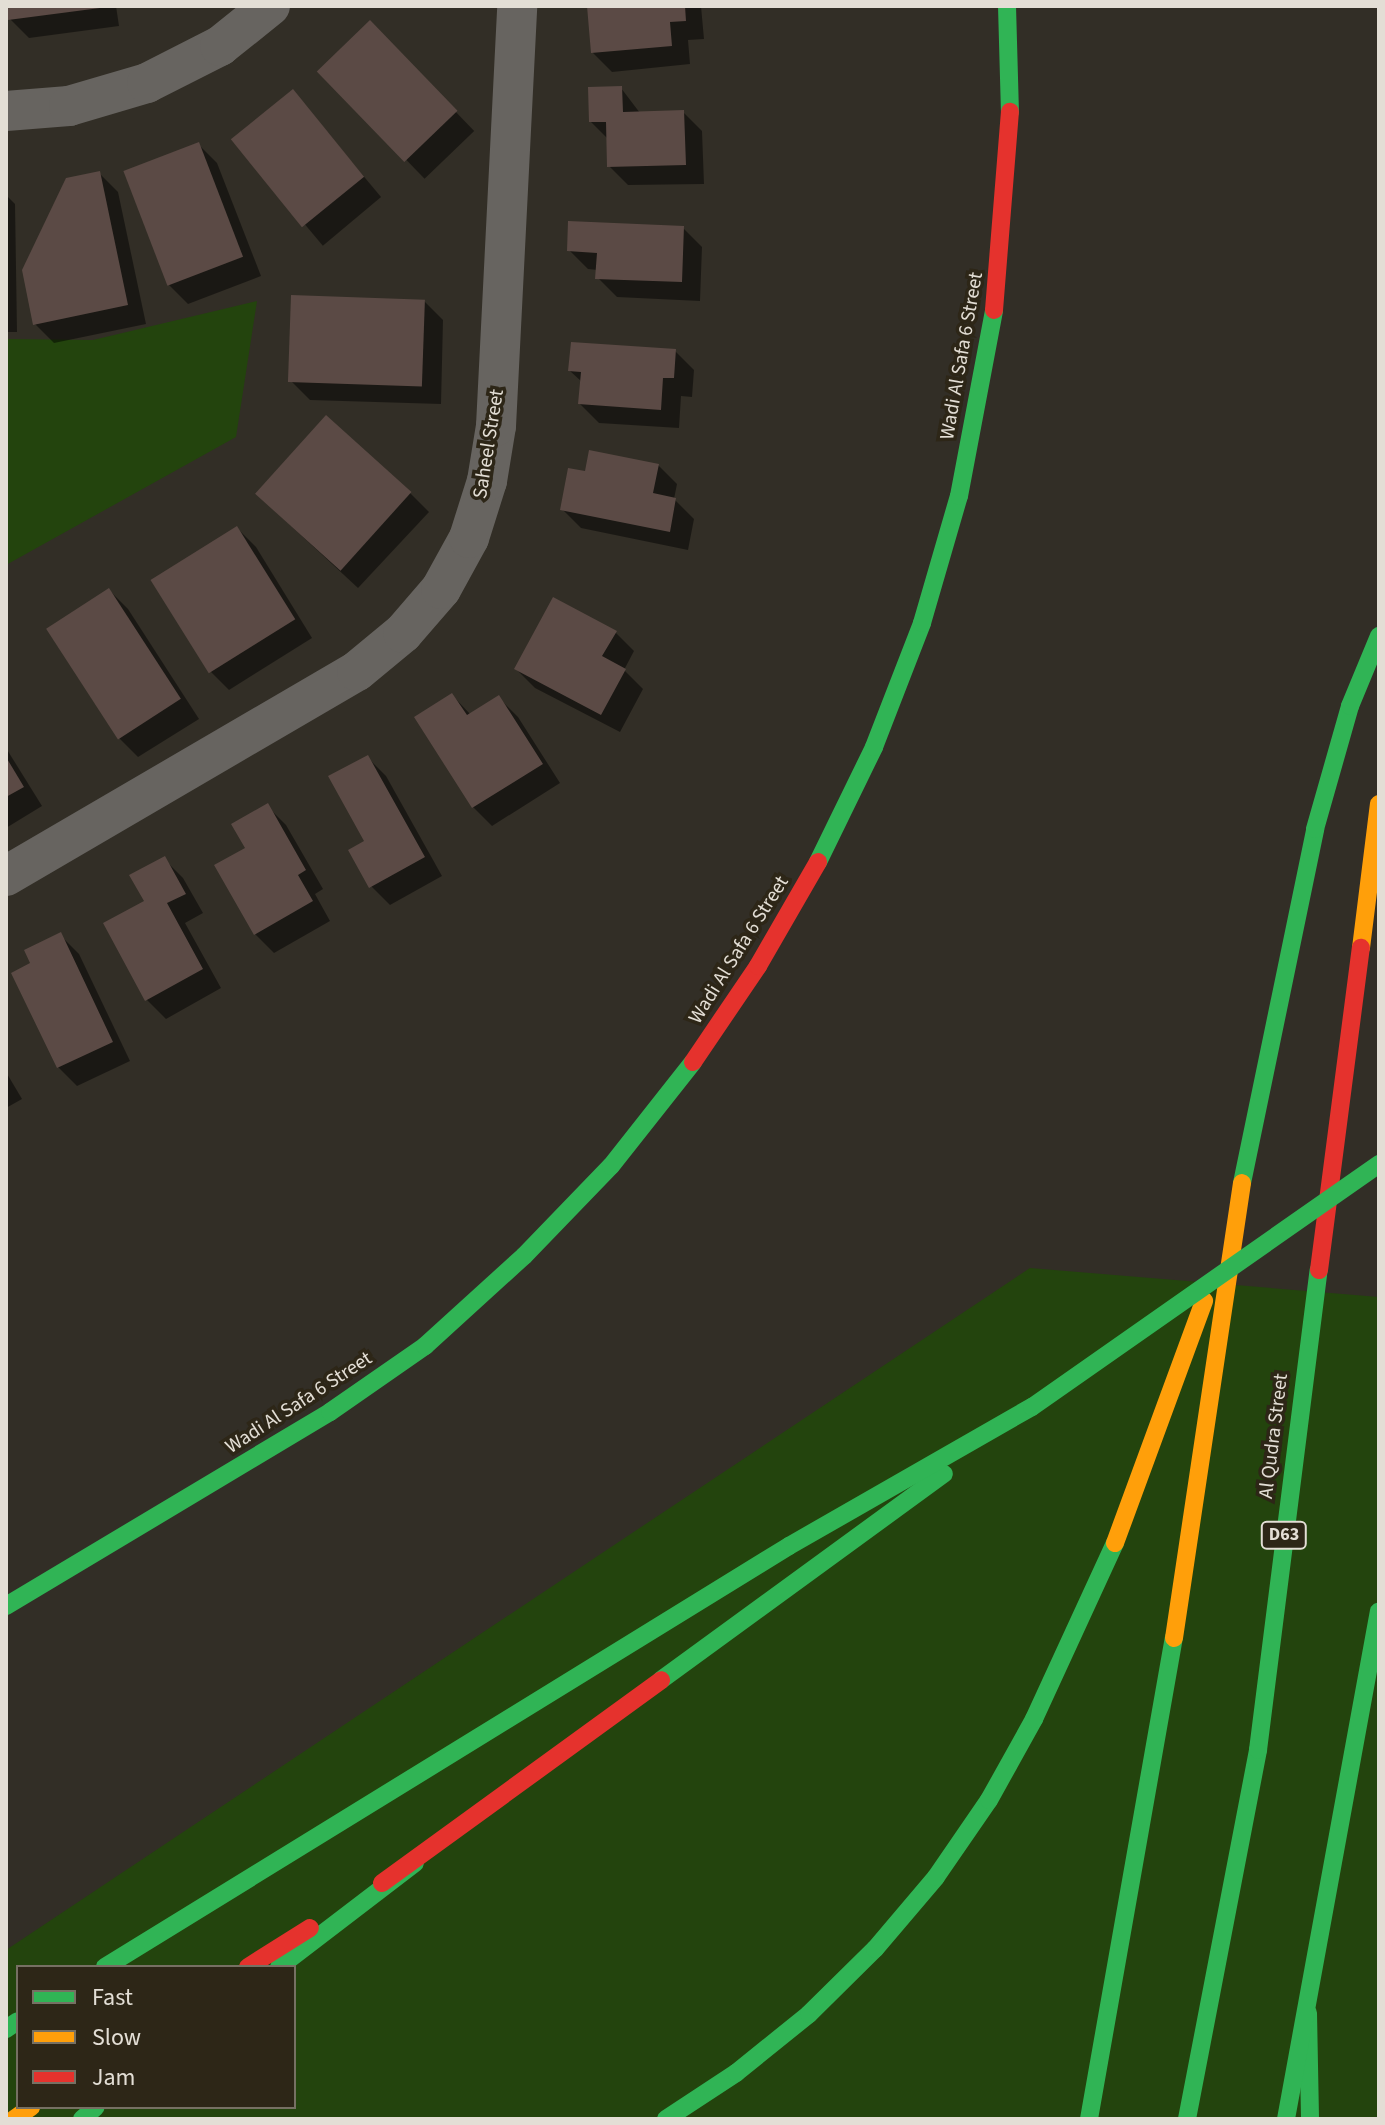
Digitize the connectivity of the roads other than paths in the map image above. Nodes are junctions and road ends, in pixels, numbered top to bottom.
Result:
1 (270, 6) edge
2 (517, 6) edge
3 (1007, 6) edge
4 (6, 111) edge
5 (1379, 636) edge
6 (1379, 804) edge
7 (6, 876) edge
8 (1379, 1164) edge
9 (1233, 1224) junction
10 (1032, 1407) junction
11 (6, 1606) edge
12 (1379, 1611) edge
13 (415, 1863) junction
14 (108, 1965) edge
15 (251, 1965) edge
16 (282, 1965) edge
17 (1308, 2013) junction
18 (666, 2119) edge
19 (1089, 2119) edge
20 (1187, 2119) edge
21 (1286, 2119) edge
22 (1310, 2119) edge

1 - 4 street
2 - 7 street, Saheel Street
3 - 11 main road, Wadi Al Safa 6 Street
5 - 9 main road
6 - 20 main road, Al Qudra Street / D63
8 - 10 main road, bridge
9 - 18 main road
9 - 19 main road
10 - 13 main road
10 - 14 main road
12 - 17 main road
13 - 15 main road
13 - 16 main road
17 - 21 main road
17 - 22 main road

